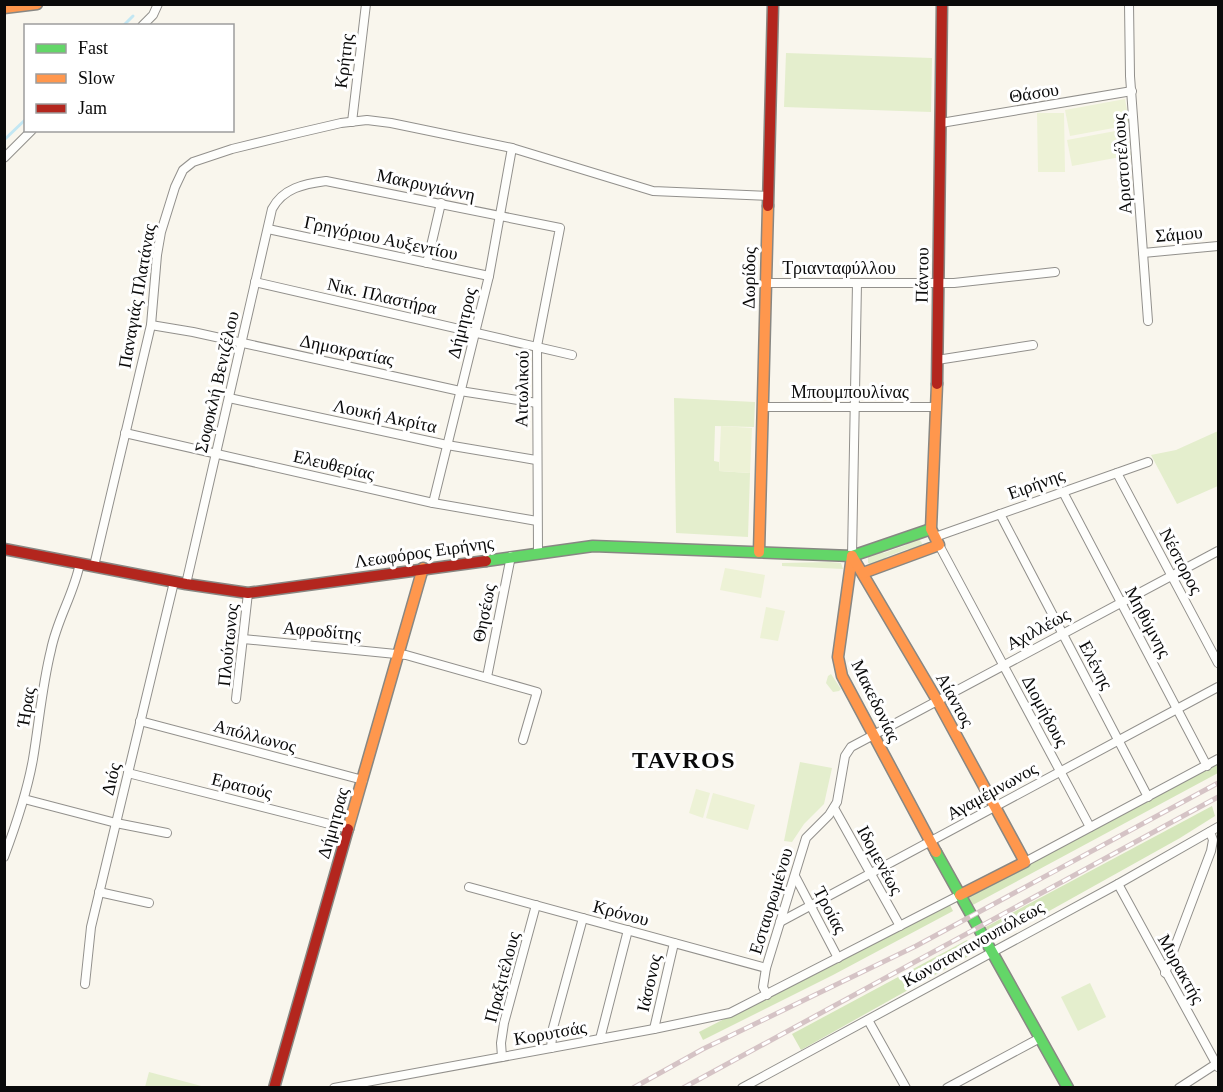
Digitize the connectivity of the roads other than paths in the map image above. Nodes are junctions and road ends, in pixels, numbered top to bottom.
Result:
1 (38, 4) edge
2 (158, 4) edge
3 (366, 4) edge
4 (773, 4) edge
5 (942, 4) edge
6 (1130, 4) edge
7 (4, 8) edge
8 (144, 24) edge
9 (1132, 91) junction
10 (352, 122) junction
11 (941, 123) junction
12 (30, 132) edge
13 (512, 148) junction
14 (4, 158) edge
15 (286, 192) joint
16 (768, 196) junction
17 (441, 203) junction
18 (500, 215) junction
19 (560, 228) joint
20 (268, 229) junction
21 (1218, 246) edge
22 (1143, 253) junction
23 (427, 263) junction
24 (1055, 273) dead end
25 (489, 276) junction
26 (255, 282) junction
27 (765, 283) junction
28 (857, 283) junction
29 (938, 283) junction
30 (1148, 321) dead end
31 (151, 325) junction
32 (475, 332) junction
33 (242, 342) junction
34 (1033, 345) dead end
35 (537, 346) junction
36 (572, 355) dead end
37 (937, 360) junction
38 (460, 391) junction
39 (229, 399) junction
40 (537, 404) junction
41 (762, 407) junction
42 (856, 407) junction
43 (937, 407) junction
44 (125, 433) junction
45 (447, 444) junction
46 (216, 453) junction
47 (536, 460) junction
48 (1148, 462) dead end
49 (1118, 473) junction
50 (1063, 492) junction
51 (433, 503) junction
52 (1000, 514) junction
53 (537, 521) junction
54 (935, 537) junction
55 (4, 549) edge
56 (1218, 551) edge
57 (538, 552) junction
58 (759, 552) junction
59 (511, 556) junction
60 (852, 556) junction
61 (80, 563) junction
62 (94, 566) junction
63 (423, 568) junction
64 (863, 573) junction
65 (1172, 576) junction
66 (174, 582) junction
67 (186, 584) junction
68 (249, 593) junction
69 (1121, 602) junction
70 (1062, 634) junction
71 (243, 639) junction
72 (399, 654) junction
73 (1218, 663) edge
74 (1003, 665) junction
75 (487, 676) junction
76 (1218, 687) edge
77 (236, 699) dead end
78 (937, 700) junction
79 (1177, 709) junction
80 (140, 722) junction
81 (873, 734) junction
82 (523, 740) dead end
83 (1118, 740) junction
84 (1218, 759) edge
85 (1207, 766) junction
86 (1060, 771) junction
87 (128, 773) junction
88 (363, 780) junction
89 (1148, 797) junction
90 (24, 799) junction
91 (996, 807) junction
92 (834, 808) junction
93 (116, 823) junction
94 (1090, 827) junction
95 (1218, 827) edge
96 (349, 828) junction
97 (1210, 832) junction
98 (167, 833) dead end
99 (931, 842) junction
100 (4, 857) edge
101 (1025, 862) junction
102 (871, 874) junction
103 (795, 876) junction
104 (1118, 884) junction
105 (469, 887) dead end
106 (99, 892) junction
107 (960, 895) junction
108 (149, 903) dead end
109 (536, 905) junction
110 (811, 906) junction
111 (583, 918) junction
112 (780, 922) junction
113 (900, 926) junction
114 (628, 930) junction
115 (674, 943) junction
116 (993, 952) junction
117 (838, 958) junction
118 (766, 968) junction
119 (1165, 973) junction
120 (85, 984) dead end
121 (767, 995) junction
122 (868, 1020) junction
123 (654, 1029) junction
124 (1040, 1038) junction
125 (600, 1039) junction
126 (551, 1048) junction
127 (502, 1057) junction
128 (1217, 1066) edge
129 (274, 1088) edge
130 (333, 1088) edge
131 (742, 1088) edge
132 (906, 1088) edge
133 (947, 1088) edge
134 (1068, 1088) edge
135 (1179, 1088) edge

1 - 7 street
2 - 8 street
3 - 10 street, Κρήτης
4 - 16 street, Δωρίδος
5 - 11 street, Πάντου
6 - 9 street, Αριστοτέλους
9 - 11 street, Θάσου
9 - 22 street, Αριστοτέλους
10 - 13 street, Παναγιάς Πλατάνας
10 - 31 street, Παναγιάς Πλατάνας
11 - 29 street, Πάντου
12 - 14 street
13 - 16 street, Παναγιάς Πλατάνας
13 - 18 street, Δήμητρος
15 - 17 street, Μακρυγιάννη
15 - 20 street, Σοφοκλή Βενιζέλου
16 - 27 street, Δωρίδος
17 - 18 street, Μακρυγιάννη
17 - 23 street
18 - 19 street, Μακρυγιάννη
18 - 25 street, Δήμητρος
19 - 35 street, Αιτωλικού
20 - 23 street, Γρηγόριου Αυξεντίου
20 - 26 street, Σοφοκλή Βενιζέλου
21 - 22 street, Σάμου
22 - 30 street, Αριστοτέλους
23 - 25 street, Γρηγόριου Αυξεντίου
24 - 29 street, Τριανταφύλλου
25 - 32 street, Δήμητρος
26 - 32 street, Νικ. Πλαστήρα
26 - 33 street, Σοφοκλή Βενιζέλου
27 - 28 street, Τριανταφύλλου
27 - 41 street, Δωρίδος
28 - 29 street, Τριανταφύλλου
28 - 42 street, Μακεδονίας
29 - 37 street, Πάντου
31 - 33 street, Δημοκρατίας
31 - 44 street, Παναγιάς Πλατάνας
32 - 35 street, Νικ. Πλαστήρα
32 - 38 street, Δήμητρος
33 - 38 street, Δημοκρατίας
33 - 39 street, Σοφοκλή Βενιζέλου
34 - 37 street
35 - 36 street, Νικ. Πλαστήρα
35 - 40 street, Αιτωλικού
37 - 43 street, Πάντου
38 - 40 street, Δημοκρατίας
38 - 45 street, Δήμητρος
39 - 45 street, Λουκή Ακρίτα
39 - 46 street, Σοφοκλή Βενιζέλου
40 - 47 street, Αιτωλικού
41 - 42 street, Μπουμπουλίνας
41 - 58 street, Δωρίδος
42 - 43 street, Μπουμπουλίνας
42 - 60 street, Μακεδονίας
43 - 54 street, Πάντου
44 - 46 street, Ελευθερίας
44 - 62 street, Παναγιάς Πλατάνας
45 - 47 street, Λουκή Ακρίτα
45 - 51 street, Δήμητρος
46 - 51 street, Ελευθερίας
46 - 67 street, Σοφοκλή Βενιζέλου
47 - 53 street, Αιτωλικού
48 - 49 street, Ειρήνης
49 - 50 street, Ειρήνης
49 - 65 street, Νέστορος
50 - 52 street, Ειρήνης
50 - 69 street, Μηθύμνης
51 - 53 street, Ελευθερίας
52 - 54 street, Ειρήνης
52 - 70 street, Ελένης
53 - 57 street, Αιτωλικού
54 - 60 street, Ειρήνης
54 - 64 street, Ειρήνης
54 - 74 street, Διομήδους
55 - 61 street, Λεωφόρος Ειρήνης
56 - 65 street, Αχιλλέως
57 - 58 street, Λεωφόρος Ειρήνης
57 - 59 street, Λεωφόρος Ειρήνης
58 - 60 street, Λεωφόρος Ειρήνης
59 - 63 street, Λεωφόρος Ειρήνης
59 - 75 street, Θησέως
60 - 64 street, Αίαντος
60 - 81 street, Μακεδονίας
61 - 62 street, Λεωφόρος Ειρήνης
61 - 90 street, Ήρας
62 - 66 street, Λεωφόρος Ειρήνης
63 - 68 street, Λεωφόρος Ειρήνης
63 - 72 street, Δήμητρας
64 - 78 street, Αίαντος
65 - 69 street, Αχιλλέως
65 - 73 street, Νέστορος
66 - 67 street, Λεωφόρος Ειρήνης
66 - 80 street, Διός
67 - 68 street, Λεωφόρος Ειρήνης
68 - 71 street, Πλούτωνος
69 - 70 street, Αχιλλέως
69 - 79 street, Μηθύμνης
70 - 74 street, Αχιλλέως
70 - 83 street, Ελένης
71 - 72 street, Αφροδίτης
71 - 77 street, Πλούτωνος
72 - 75 street, Αφροδίτης
72 - 88 street, Δήμητρας
74 - 78 street, Αχιλλέως
74 - 86 street, Διομήδους
75 - 82 street, Αφροδίτης
76 - 79 street, Αγαμέμνωνος
78 - 81 street, Αχιλλέως
78 - 91 street, Αίαντος
79 - 83 street, Αγαμέμνωνος
79 - 85 street, Μηθύμνης
80 - 87 street, Διός
80 - 88 street, Απόλλωνος
81 - 92 street
81 - 99 street, Μακεδονίας
83 - 86 street, Αγαμέμνωνος
83 - 89 street, Ελένης
84 - 85 street
85 - 89 street
86 - 91 street, Αγαμέμνωνος
86 - 94 street, Διομήδους
87 - 93 street, Διός
87 - 96 street, Ερατούς
88 - 96 street, Δήμητρας
89 - 94 street
90 - 93 street
90 - 100 street, Ήρας
91 - 99 street, Αγαμέμνωνος
91 - 101 street, Αίαντος
92 - 102 street, Ιδομενέως
92 - 103 street, Εσταυρωμένου
93 - 98 street
93 - 106 street, Διός
94 - 101 street
95 - 97 street, Κωνσταντινουπόλεως
96 - 129 street, Δήμητρας
97 - 104 street, Κωνσταντινουπόλεως
97 - 119 street
99 - 102 street, Αγαμέμνωνος
99 - 107 street, Μακεδονίας
101 - 107 street
102 - 110 street, Αγαμέμνωνος
102 - 113 street, Ιδομενέως
103 - 110 street, Τροίας
103 - 112 street, Εσταυρωμένου
104 - 116 street, Κωνσταντινουπόλεως
104 - 119 street, Μυρακτής
105 - 109 street, Κρόνου
106 - 108 street
106 - 120 street, Διός
107 - 113 street
107 - 116 street, Μακεδονίας
109 - 111 street, Κρόνου
109 - 127 street, Πραξιτέλους
110 - 112 street, Αγαμέμνωνος
110 - 117 street, Τροίας
111 - 114 street, Κρόνου
111 - 126 street
112 - 118 street, Εσταυρωμένου
113 - 117 street
114 - 115 street, Κρόνου
114 - 125 street
115 - 118 street, Κρόνου
115 - 123 street, Ιάσονος
116 - 122 street, Κωνσταντινουπόλεως
116 - 124 street, Μακεδονίας
117 - 121 street
118 - 121 street, Εσταυρωμένου
119 - 128 street, Μυρακτής
121 - 123 street, Κορυτσάς
122 - 131 street, Κωνσταντινουπόλεως
122 - 132 street
123 - 125 street, Κορυτσάς
124 - 133 street
124 - 134 street, Μακεδονίας
125 - 126 street, Κορυτσάς
126 - 127 street, Κορυτσάς
127 - 130 street, Κορυτσάς
128 - 135 street

